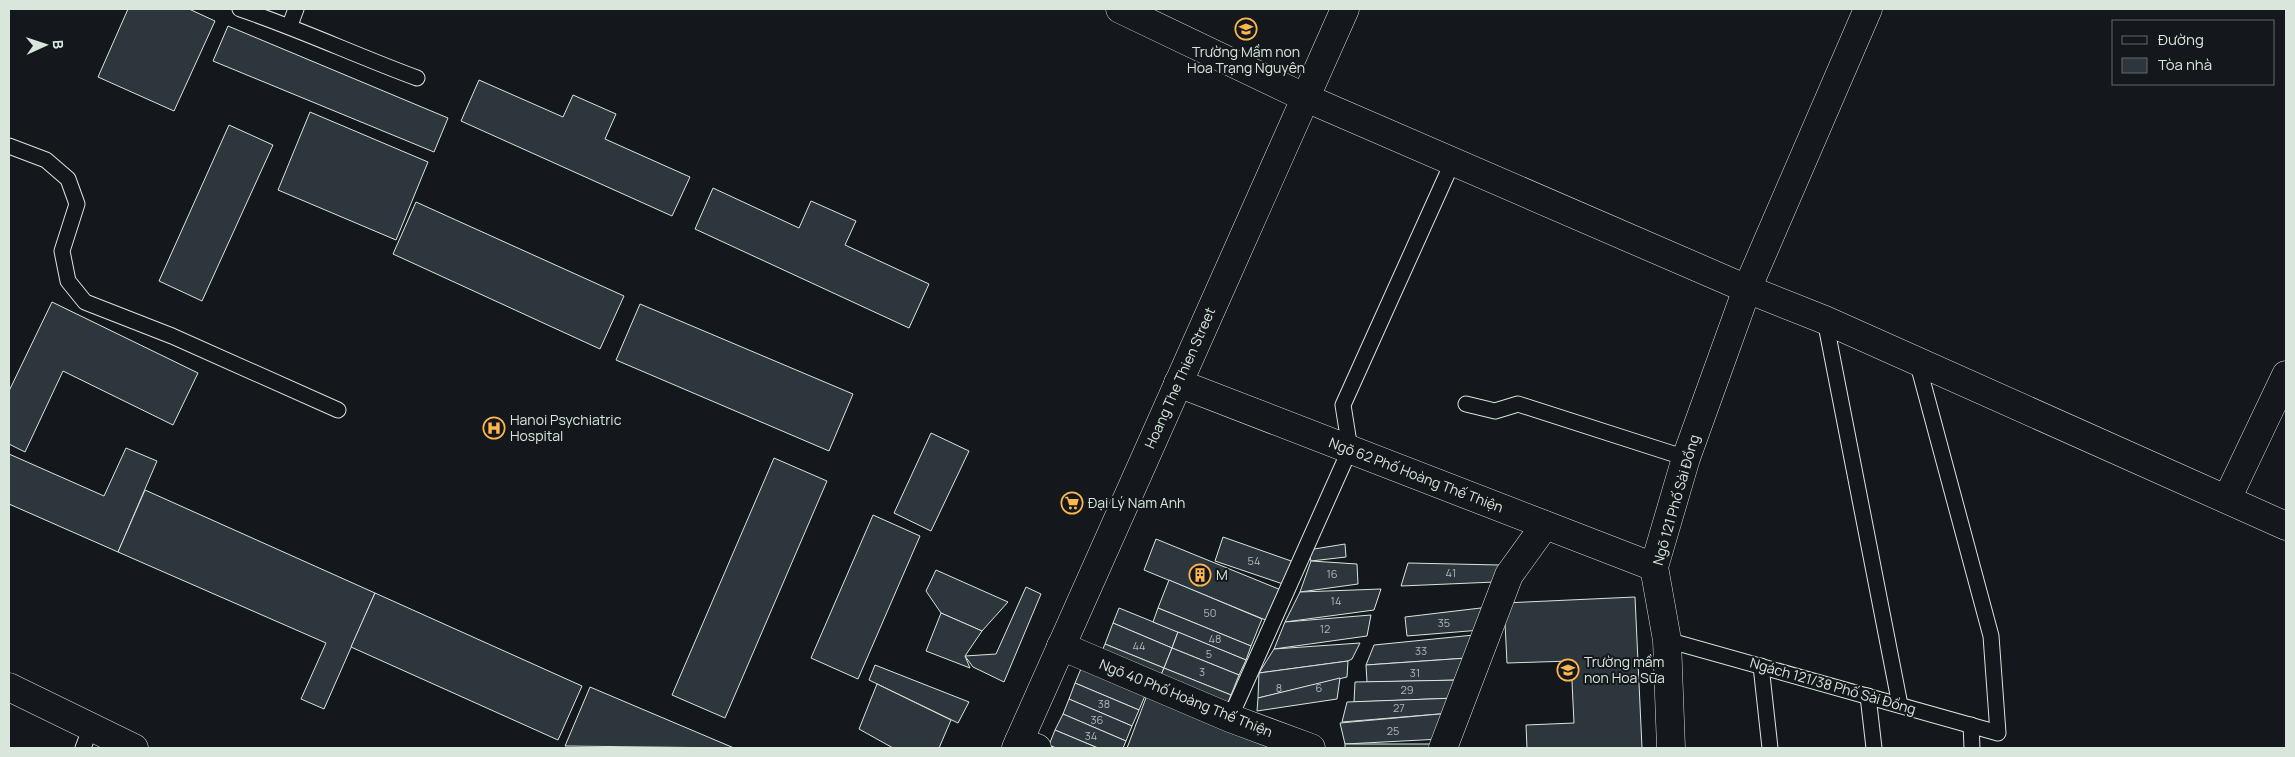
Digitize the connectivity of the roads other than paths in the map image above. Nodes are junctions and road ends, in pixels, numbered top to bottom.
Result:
1 (240, 9) edge
2 (296, 9) edge
3 (1120, 9) edge
4 (1345, 9) edge
5 (1868, 9) edge
6 (290, 25) junction
7 (416, 78) dead end
8 (1306, 98) junction
9 (9, 146) edge
10 (1453, 161) junction
11 (1747, 289) junction
12 (1825, 320) junction
13 (1917, 361) junction
14 (2286, 375) edge
15 (1178, 383) junction
16 (1466, 404) dead end
17 (338, 410) dead end
18 (1350, 449) junction
19 (1686, 458) junction
20 (2226, 499) junction
21 (1545, 525) junction
22 (2286, 526) edge
23 (1654, 567) junction
24 (1667, 640) junction
25 (1061, 646) junction
26 (1761, 666) junction
27 (9, 687) edge
28 (1868, 696) junction
29 (1900, 705) junction
30 (1230, 718) junction
31 (1971, 725) junction
32 (87, 738) edge
33 (1024, 746) edge
34 (134, 748) edge
35 (1311, 748) edge
36 (1443, 748) edge
37 (1671, 748) edge
38 (1770, 748) edge
39 (1874, 748) edge
40 (1972, 748) edge

1 - 6 lane
2 - 6 lane
3 - 8 street
4 - 8 street, Hoang The Thien Street
5 - 11 street, Ngõ 121 Phố Sài Đồng
6 - 7 lane
8 - 10 street
8 - 15 street, Hoang The Thien Street
9 - 17 lane
10 - 11 street
10 - 18 lane
11 - 12 street
11 - 19 street, Ngõ 121 Phố Sài Đồng
12 - 13 street
12 - 29 lane
13 - 20 street
13 - 31 lane, Ngách 121/38 Phố Sài Đồng
14 - 20 street
15 - 18 street, Ngõ 62 Phố Hoàng Thế Thiện
15 - 25 street, Hoang The Thien Street
16 - 19 lane
18 - 21 street, Ngõ 62 Phố Hoàng Thế Thiện
18 - 30 lane
19 - 23 street, Ngõ 121 Phố Sài Đồng
20 - 22 street
21 - 23 street, Ngõ 62 Phố Hoàng Thế Thiện
21 - 36 street
23 - 24 street, Ngõ 121 Phố Sài Đồng
24 - 26 lane, Ngách 121/38 Phố Sài Đồng
24 - 37 street, Ngõ 121 Phố Sài Đồng
25 - 30 street, Ngõ 40 Phố Hoàng Thế Thiện
25 - 33 street, Hoang The Thien Street
26 - 28 lane, Ngách 121/38 Phố Sài Đồng
26 - 38 lane
27 - 32 street
28 - 29 lane, Ngách 121/38 Phố Sài Đồng
28 - 39 lane
29 - 31 lane, Ngách 121/38 Phố Sài Đồng
30 - 35 street, Ngõ 40 Phố Hoàng Thế Thiện
31 - 40 lane
32 - 34 street

